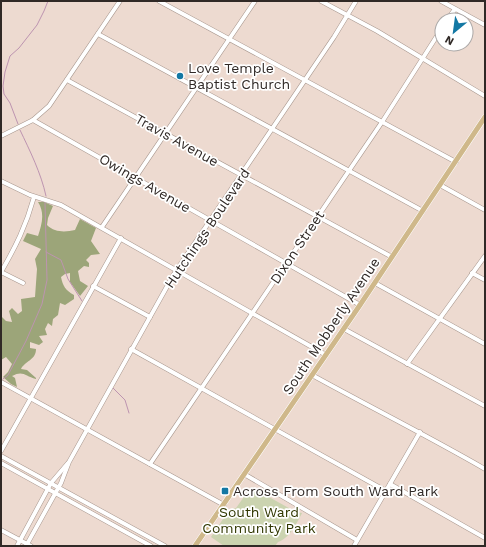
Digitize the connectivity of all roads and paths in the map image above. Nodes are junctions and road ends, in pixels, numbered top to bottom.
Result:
1 (120, 1) edge
2 (159, 1) edge
3 (255, 1) edge
4 (321, 1) edge
5 (356, 1) edge
6 (441, 1) edge
7 (455, 9) junction
8 (453, 12) edge
9 (348, 15) junction
10 (485, 25) edge
11 (98, 34) junction
12 (230, 39) junction
13 (434, 41) edge
14 (423, 58) junction
15 (67, 80) junction
16 (305, 80) junction
17 (197, 88) junction
18 (485, 96) edge
19 (485, 117) edge
20 (33, 120) junction
21 (382, 122) junction
22 (273, 129) junction
23 (165, 134) junction
24 (1, 136) edge
25 (456, 162) junction
26 (349, 170) junction
27 (242, 176) junction
28 (136, 177) junction
29 (1, 181) edge
30 (440, 185) junction
31 (34, 197) junction
32 (485, 210) edge
33 (423, 211) junction
34 (318, 217) junction
35 (212, 221) junction
36 (102, 227) junction
37 (121, 238) junction
38 (485, 256) edge
39 (392, 257) junction
40 (287, 263) junction
41 (177, 270) junction
42 (1, 272) edge
43 (472, 273) junction
44 (485, 280) edge
45 (23, 283) dead end
46 (375, 283) junction
47 (93, 286) junction
48 (360, 305) junction
49 (252, 313) junction
50 (150, 317) junction
51 (440, 319) junction
52 (344, 329) junction
53 (485, 344) edge
54 (132, 349) junction
55 (326, 355) junction
56 (407, 364) junction
57 (312, 375) junction
58 (1, 382) edge
59 (202, 388) junction
60 (30, 398) junction
61 (485, 406) edge
62 (87, 429) junction
63 (275, 429) junction
64 (420, 432) junction
65 (1, 451) edge
66 (1, 456) edge
67 (69, 462) junction
68 (1, 464) edge
69 (150, 464) junction
70 (485, 469) edge
71 (244, 474) junction
72 (51, 483) junction
73 (390, 484) junction
74 (59, 488) junction
75 (48, 489) junction
76 (386, 491) junction
77 (56, 493) junction
78 (224, 505) junction
79 (1, 530) edge
80 (485, 538) edge
81 (20, 540) junction
82 (358, 540) junction
83 (28, 545) edge
84 (17, 546) edge
85 (151, 546) edge
86 (165, 546) edge
87 (195, 546) edge
88 (354, 546) edge

1 - 11 street
2 - 12 street
3 - 12 street
4 - 9 street
5 - 9 street, Hutchings Boulevard
6 - 7 street
7 - 8 street
7 - 10 street
9 - 14 street
9 - 16 street, Hutchings Boulevard
11 - 15 street
11 - 17 street
12 - 16 street
12 - 17 street
13 - 14 street, Dixon Street
14 - 18 street
14 - 21 street, Dixon Street
15 - 20 street
15 - 23 street, Travis Avenue
16 - 21 street
16 - 22 street, Hutchings Boulevard
17 - 22 street
17 - 23 street
19 - 25 main road, South Mobberly Avenue
20 - 24 street
20 - 28 street, Owings Avenue
21 - 25 street
21 - 26 street, Dixon Street
22 - 26 street
22 - 27 street, Hutchings Boulevard
23 - 27 street, Travis Avenue
23 - 28 street
25 - 30 main road, South Mobberly Avenue
26 - 33 street
26 - 34 street, Dixon Street
27 - 34 street, Travis Avenue
27 - 35 street, Hutchings Boulevard
28 - 35 street, Owings Avenue
28 - 36 street
29 - 31 street
30 - 32 street
30 - 33 main road, South Mobberly Avenue
31 - 36 street
31 - 42 street
33 - 39 main road, South Mobberly Avenue
34 - 39 street, Travis Avenue
34 - 40 street, Dixon Street
35 - 40 street, Owings Avenue
35 - 41 street, Hutchings Boulevard
36 - 37 street
37 - 41 street
37 - 47 street
38 - 43 street
39 - 46 main road, South Mobberly Avenue
40 - 48 street, Owings Avenue
40 - 49 street, Dixon Street
41 - 49 street
41 - 50 street, Hutchings Boulevard
42 - 45 street
43 - 44 street
43 - 51 street
46 - 48 main road, South Mobberly Avenue
46 - 51 street
47 - 50 street
47 - 60 street
48 - 52 main road, South Mobberly Avenue
49 - 55 street
49 - 59 street, Dixon Street
50 - 54 street, Hutchings Boulevard
51 - 53 street
51 - 56 street
52 - 55 main road, South Mobberly Avenue
52 - 56 street
54 - 59 street
54 - 62 street, Hutchings Boulevard
55 - 57 main road, South Mobberly Avenue
56 - 61 street
57 - 63 main road, South Mobberly Avenue
57 - 64 street
58 - 60 street
59 - 63 street
59 - 69 street, Dixon Street
60 - 62 street
60 - 65 street
62 - 67 street, Hutchings Boulevard
62 - 69 street
63 - 71 main road, South Mobberly Avenue
63 - 76 street
64 - 70 street
64 - 73 street
66 - 72 street
67 - 72 street, Hutchings Boulevard
67 - 74 street, Hutchings Boulevard
68 - 75 street
69 - 78 street
71 - 78 main road, South Mobberly Avenue
71 - 82 street
72 - 74 street
72 - 75 street, Hutchings Boulevard
73 - 76 street
73 - 80 street
74 - 77 street, Hutchings Boulevard
74 - 86 street
75 - 77 street
75 - 81 street, Hutchings Boulevard
76 - 82 street
77 - 83 street, Hutchings Boulevard
77 - 85 street
78 - 87 main road, South Mobberly Avenue
79 - 81 street
81 - 83 street
81 - 84 street, Hutchings Boulevard
82 - 88 street

